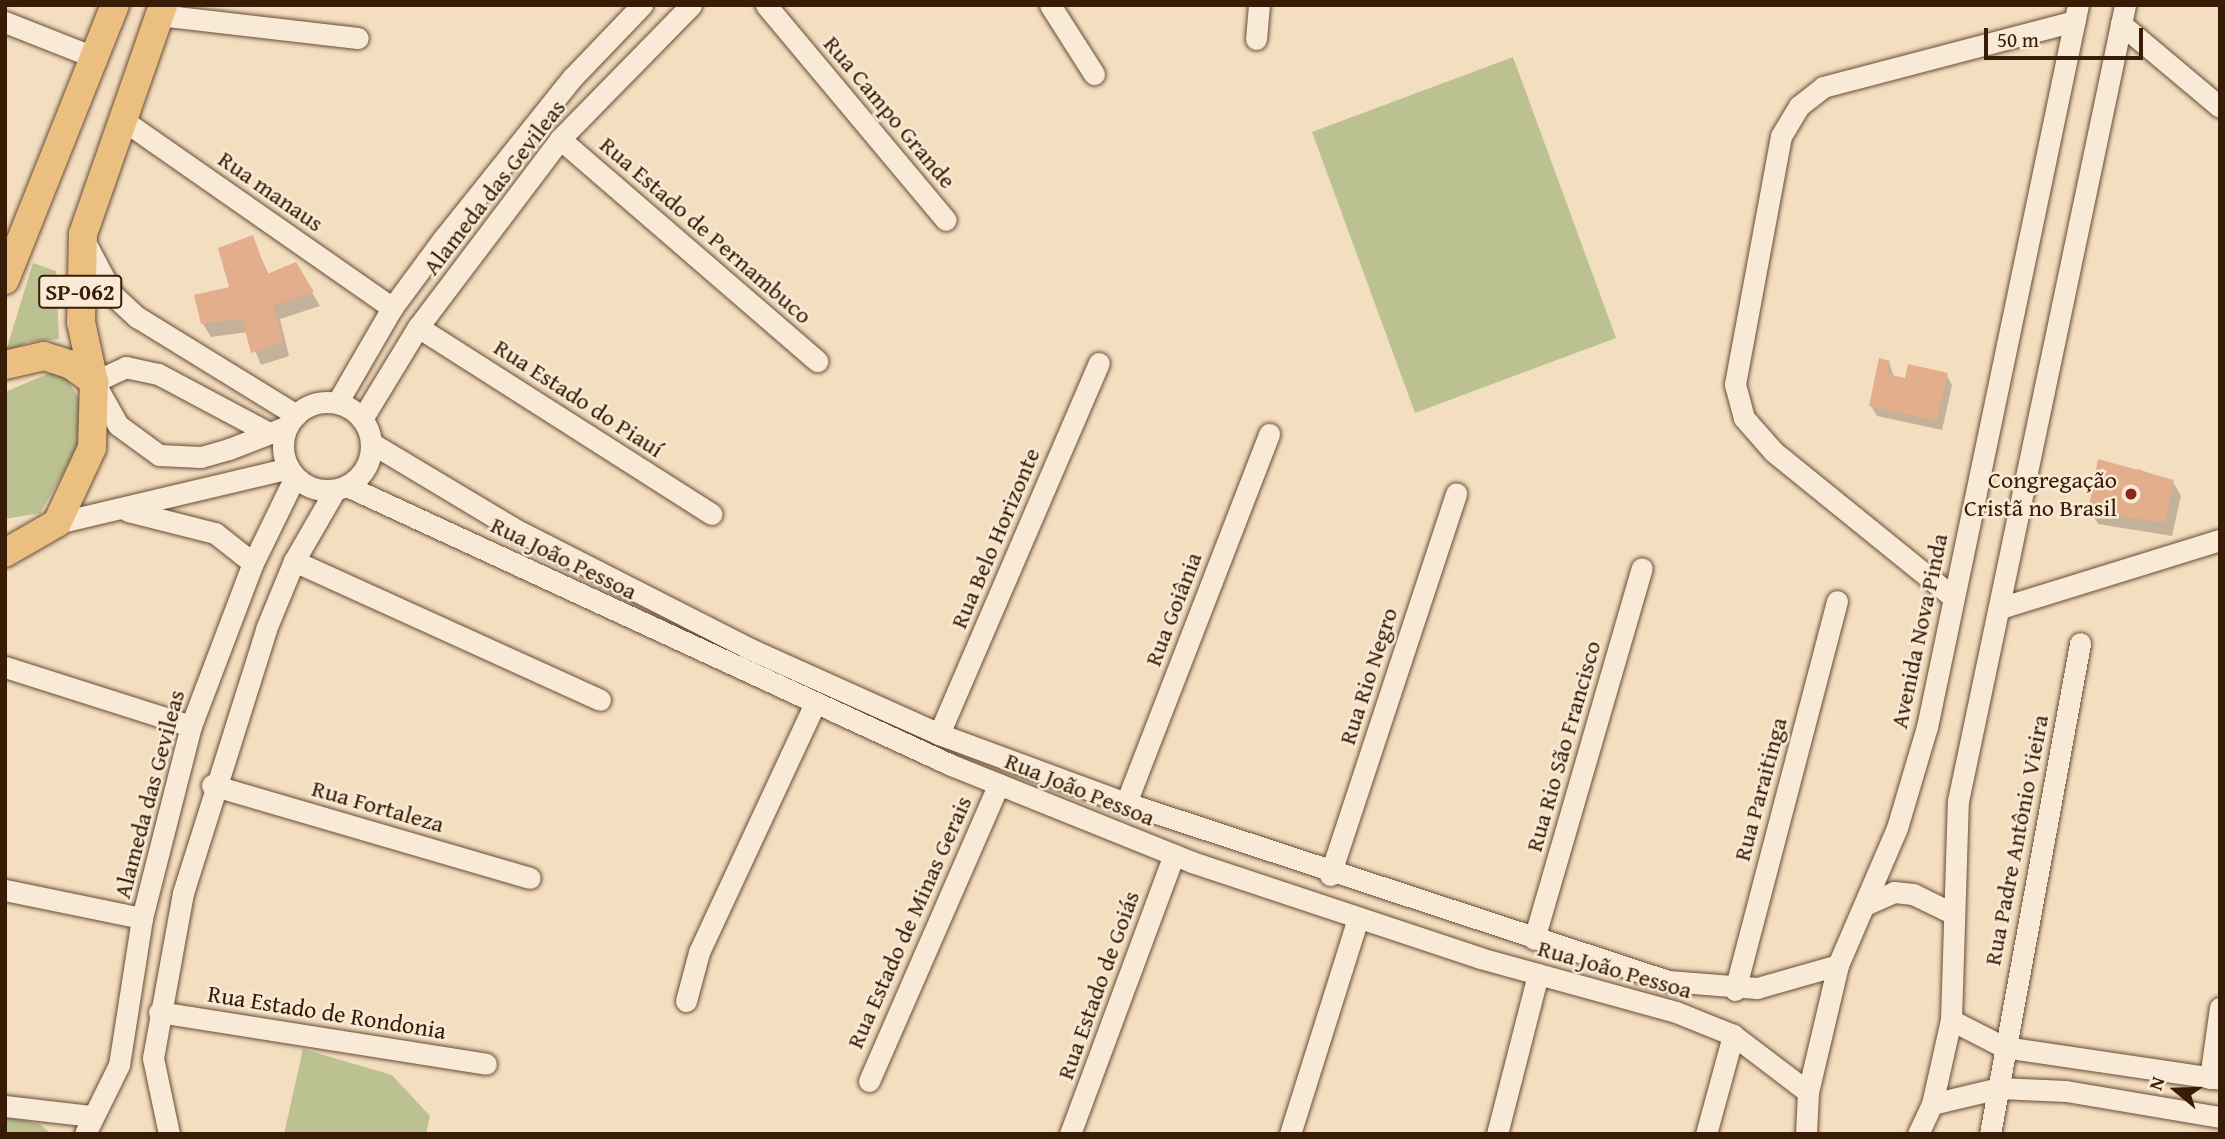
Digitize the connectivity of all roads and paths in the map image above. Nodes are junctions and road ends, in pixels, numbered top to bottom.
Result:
1 (115, 5) edge
2 (691, 5) edge
3 (766, 5) edge
4 (1051, 5) edge
5 (1259, 5) edge
6 (641, 6) edge
7 (161, 10) edge
8 (2076, 13) edge
9 (2123, 15) edge
10 (5, 22) edge
11 (358, 38) dead end
12 (1255, 39) dead end
13 (96, 58) junction
14 (1094, 74) dead end
15 (2220, 107) edge
16 (120, 118) junction
17 (560, 139) junction
18 (946, 220) dead end
19 (83, 234) junction
20 (5, 280) edge
21 (392, 308) junction
22 (418, 327) junction
23 (817, 361) dead end
24 (1099, 363) dead end
25 (5, 365) edge
26 (94, 382) junction
27 (337, 403) junction
28 (362, 419) junction
29 (284, 425) junction
30 (1269, 434) dead end
31 (371, 443) junction
32 (292, 472) junction
33 (341, 488) junction
34 (1456, 493) dead end
35 (116, 509) junction
36 (711, 514) dead end
37 (57, 523) junction
38 (5, 531) edge
39 (2220, 540) edge
40 (5, 553) edge
41 (294, 561) junction
42 (253, 563) junction
43 (1642, 568) dead end
44 (1953, 597) junction
45 (1837, 601) dead end
46 (2000, 608) junction
47 (2080, 643) dead end
48 (5, 667) edge
49 (600, 700) dead end
50 (813, 706) junction
51 (191, 726) junction
52 (939, 734) junction
53 (999, 784) junction
54 (212, 785) junction
55 (1126, 803) junction
56 (1174, 855) junction
57 (1331, 875) junction
58 (530, 878) dead end
59 (5, 890) edge
60 (1865, 905) junction
61 (1952, 913) junction
62 (142, 918) junction
63 (1358, 918) junction
64 (1534, 939) junction
65 (1838, 965) junction
66 (1538, 974) junction
67 (1735, 990) junction
68 (686, 1000) dead end
69 (2220, 1009) edge
70 (159, 1012) junction
71 (1951, 1020) junction
72 (1733, 1035) junction
73 (2004, 1047) junction
74 (486, 1064) dead end
75 (2215, 1079) edge
76 (869, 1081) dead end
77 (1999, 1088) junction
78 (1808, 1092) junction
79 (1932, 1104) junction
80 (5, 1106) edge
81 (2220, 1117) edge
82 (2196, 1124) edge
83 (88, 1125) edge
84 (169, 1134) edge
85 (1070, 1134) edge
86 (1290, 1134) edge
87 (1497, 1134) edge
88 (1706, 1134) edge
89 (1806, 1134) edge
90 (1918, 1134) edge
91 (1990, 1134) edge

1 - 13 main road, SP-062
2 - 17 street, Alameda das Gevileas
3 - 18 street, Rua Campo Grande
4 - 14 street
5 - 12 street
6 - 21 street, Alameda das Gevileas
7 - 11 street
7 - 16 main road, SP-062
8 - 44 street, Avenida Nova Pinda
8 - 44 street
9 - 15 street
9 - 46 street
10 - 13 street
13 - 20 main road, SP-062
16 - 19 main road, SP-062
16 - 21 street, Rua manaus
17 - 22 street, Alameda das Gevileas
17 - 23 street, Rua Estado de Pernambuco
19 - 26 main road, SP-062
19 - 29 street
21 - 27 street, Alameda das Gevileas
22 - 28 street, Alameda das Gevileas
22 - 36 street, Rua Estado do Piauí
24 - 52 street, Rua Belo Horizonte
25 - 26 main road
26 - 29 street
26 - 29 street
26 - 37 main road, SP-062
27 - 28 street
27 - 29 street
28 - 31 street
29 - 32 street, Alameda das Gevileas
30 - 55 street, Rua Goiânia
31 - 33 street
31 - 52 street, Rua João Pessoa
32 - 33 street
32 - 35 street
32 - 42 street, Alameda das Gevileas
33 - 41 street
33 - 50 street, Rua João Pessoa
34 - 57 street, Rua Rio Negro
35 - 37 street
35 - 42 street
37 - 38 main road
37 - 40 main road
39 - 46 street
41 - 49 street
41 - 54 street
42 - 51 street, Alameda das Gevileas
43 - 64 street, Rua Rio São Francisco
44 - 60 street, Avenida Nova Pinda
45 - 67 street, Rua Paraitinga
46 - 61 street
47 - 73 street, Rua Padre Antônio Vieira
48 - 51 street
50 - 53 street, Rua João Pessoa
50 - 68 street
51 - 62 street, Alameda das Gevileas
52 - 55 street, Rua João Pessoa
53 - 56 street, Rua João Pessoa
53 - 76 street, Rua Estado de Minas Gerais
54 - 58 street, Rua Fortaleza
54 - 70 street
55 - 57 street, Rua João Pessoa
56 - 63 street, Rua João Pessoa
56 - 85 street, Rua Estado de Goiás
57 - 64 street, Rua João Pessoa
59 - 62 street
60 - 61 street
60 - 65 street, Avenida Nova Pinda
61 - 71 street
62 - 83 street, Alameda das Gevileas
63 - 66 street, Rua João Pessoa
63 - 86 street
64 - 67 street, Rua João Pessoa
65 - 67 street, Rua João Pessoa
65 - 78 street, Avenida Nova Pinda
66 - 72 street, Rua João Pessoa
66 - 87 street
69 - 75 street
70 - 74 street, Rua Estado de Rondonia
70 - 84 street
71 - 73 street
71 - 79 street
72 - 78 street, Rua João Pessoa
72 - 88 street
73 - 75 street
73 - 77 street, Rua Padre Antônio Vieira
77 - 79 street
77 - 82 street
77 - 91 street, Rua Padre Antônio Vieira
78 - 89 street, Avenida Nova Pinda
79 - 90 street
80 - 83 street
81 - 82 street

